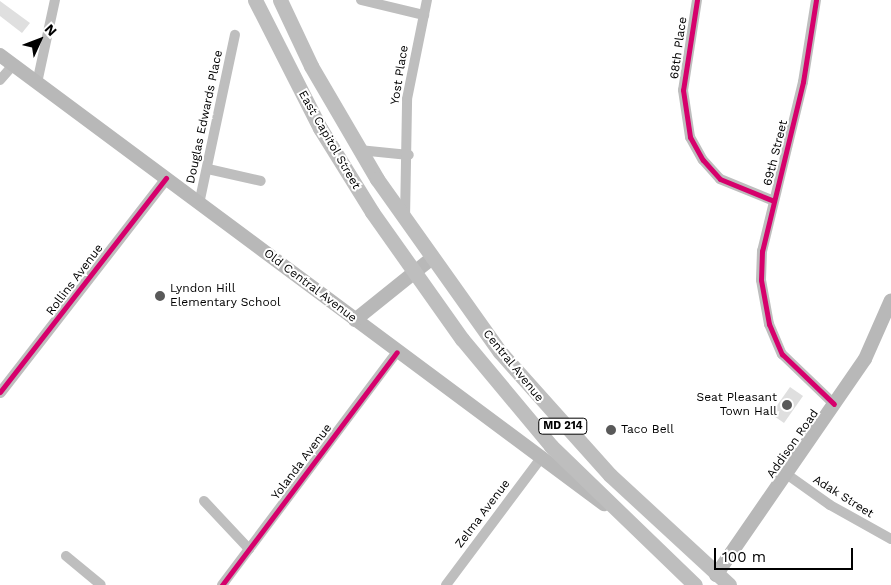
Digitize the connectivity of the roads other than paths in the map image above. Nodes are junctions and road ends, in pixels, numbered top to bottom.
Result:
1 (55, 0) edge
2 (255, 0) edge
3 (280, 0) edge
4 (361, 0) edge
5 (427, 0) edge
6 (696, 0) edge
7 (816, 0) edge
8 (424, 15) junction
9 (235, 35) dead end
10 (0, 55) edge
11 (13, 65) junction
12 (0, 80) edge
13 (37, 83) junction
14 (359, 150) junction
15 (409, 155) junction
16 (208, 169) junction
17 (166, 178) junction
18 (261, 181) dead end
19 (774, 201) junction
20 (199, 204) junction
21 (405, 222) junction
22 (431, 259) junction
23 (413, 273) junction
24 (891, 300) edge
25 (355, 320) junction
26 (398, 352) junction
27 (0, 392) edge
28 (834, 404) junction
29 (541, 458) junction
30 (785, 473) junction
31 (204, 501) dead end
32 (621, 516) junction
33 (891, 539) edge
34 (249, 549) junction
35 (66, 556) dead end
36 (713, 580) edge
37 (102, 585) edge
38 (222, 585) edge
39 (446, 585) edge
40 (695, 585) edge
41 (729, 585) edge

1 - 13 street
2 - 23 main road, East Capitol Street / MD 214
3 - 14 main road, East Capitol Street / MD 214
4 - 8 street
5 - 8 street, Yost Place
6 - 19 street, 68th Place
7 - 19 street, 69th Street
8 - 15 street, Yost Place
9 - 16 street, Douglas Edwards Place
10 - 11 main road, Old Central Avenue
11 - 12 street
11 - 13 main road, Old Central Avenue
13 - 17 main road, Old Central Avenue
14 - 15 street
14 - 21 main road, East Capitol Street / MD 214
15 - 21 street, Yost Place
16 - 18 street
16 - 20 street, Douglas Edwards Place
17 - 20 main road, Old Central Avenue
17 - 27 street, Rollins Avenue
19 - 28 street, 69th Street
20 - 25 main road, Old Central Avenue
21 - 22 main road, East Capitol Street / MD 214
22 - 23 main road
22 - 36 main road, Central Avenue / MD 214
23 - 25 main road
23 - 32 main road, Central Avenue / MD 214
24 - 28 main road, Addison Road
25 - 26 main road, Old Central Avenue
26 - 29 main road, Old Central Avenue
26 - 34 street, Yolanda Avenue
28 - 30 main road, Addison Road
29 - 32 main road, Old Central Avenue
29 - 39 street, Zelma Avenue
30 - 33 street, Adak Street
30 - 36 main road, Addison Road
31 - 34 street
32 - 40 main road, Central Avenue / MD 214
34 - 38 street, Yolanda Avenue
35 - 37 street
36 - 41 main road, Central Avenue / MD 214

